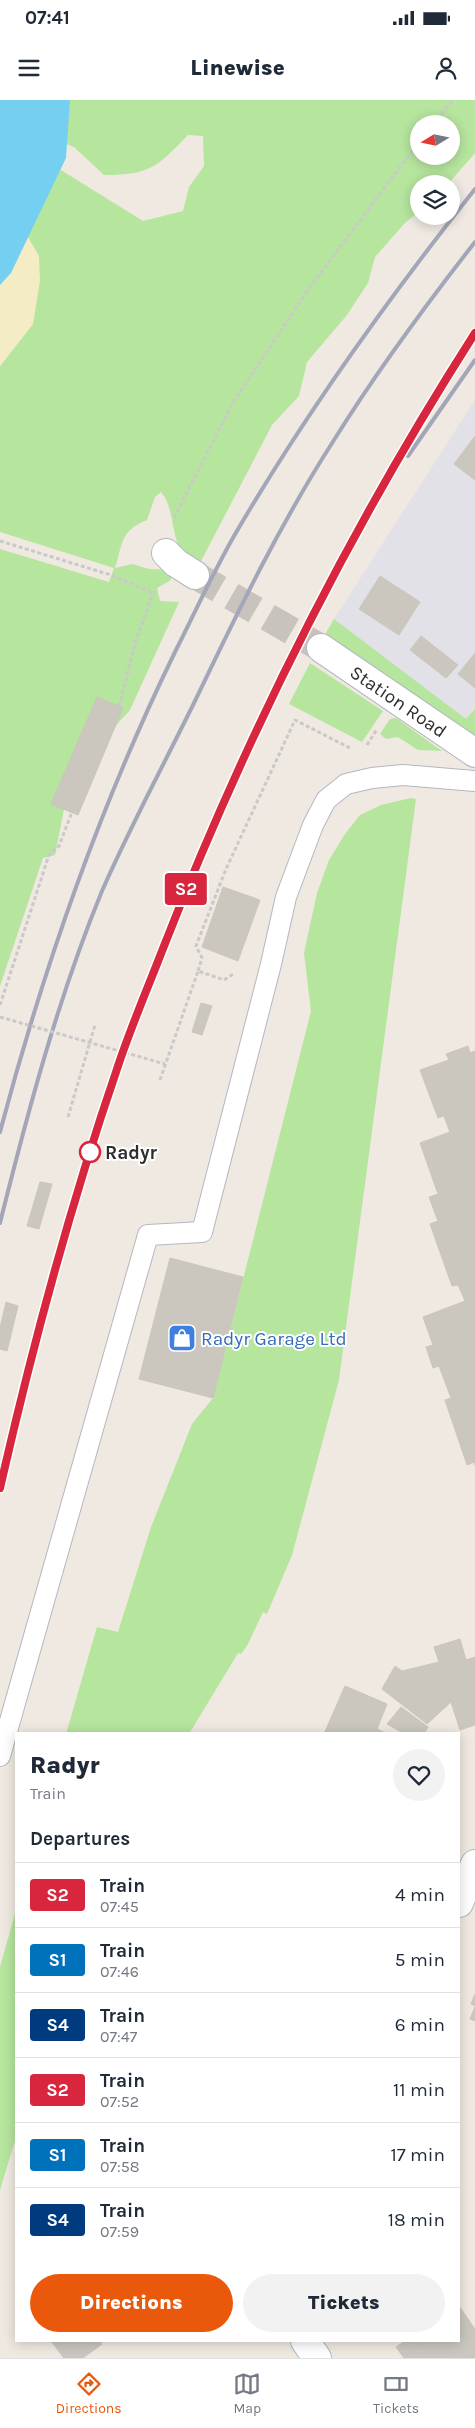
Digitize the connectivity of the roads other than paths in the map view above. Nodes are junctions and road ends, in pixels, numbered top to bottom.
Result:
1 (166, 553) road end
2 (194, 575) tunnel mouth
3 (321, 648) tunnel mouth
4 (475, 753) edge
5 (475, 781) edge
6 (0, 1756) edge
7 (475, 1864) edge
8 (460, 1901) edge
9 (306, 2342) edge
10 (317, 2358) edge

1 - 2 street
3 - 4 street, Station Road
5 - 6 lane
7 - 8 street
9 - 10 street

